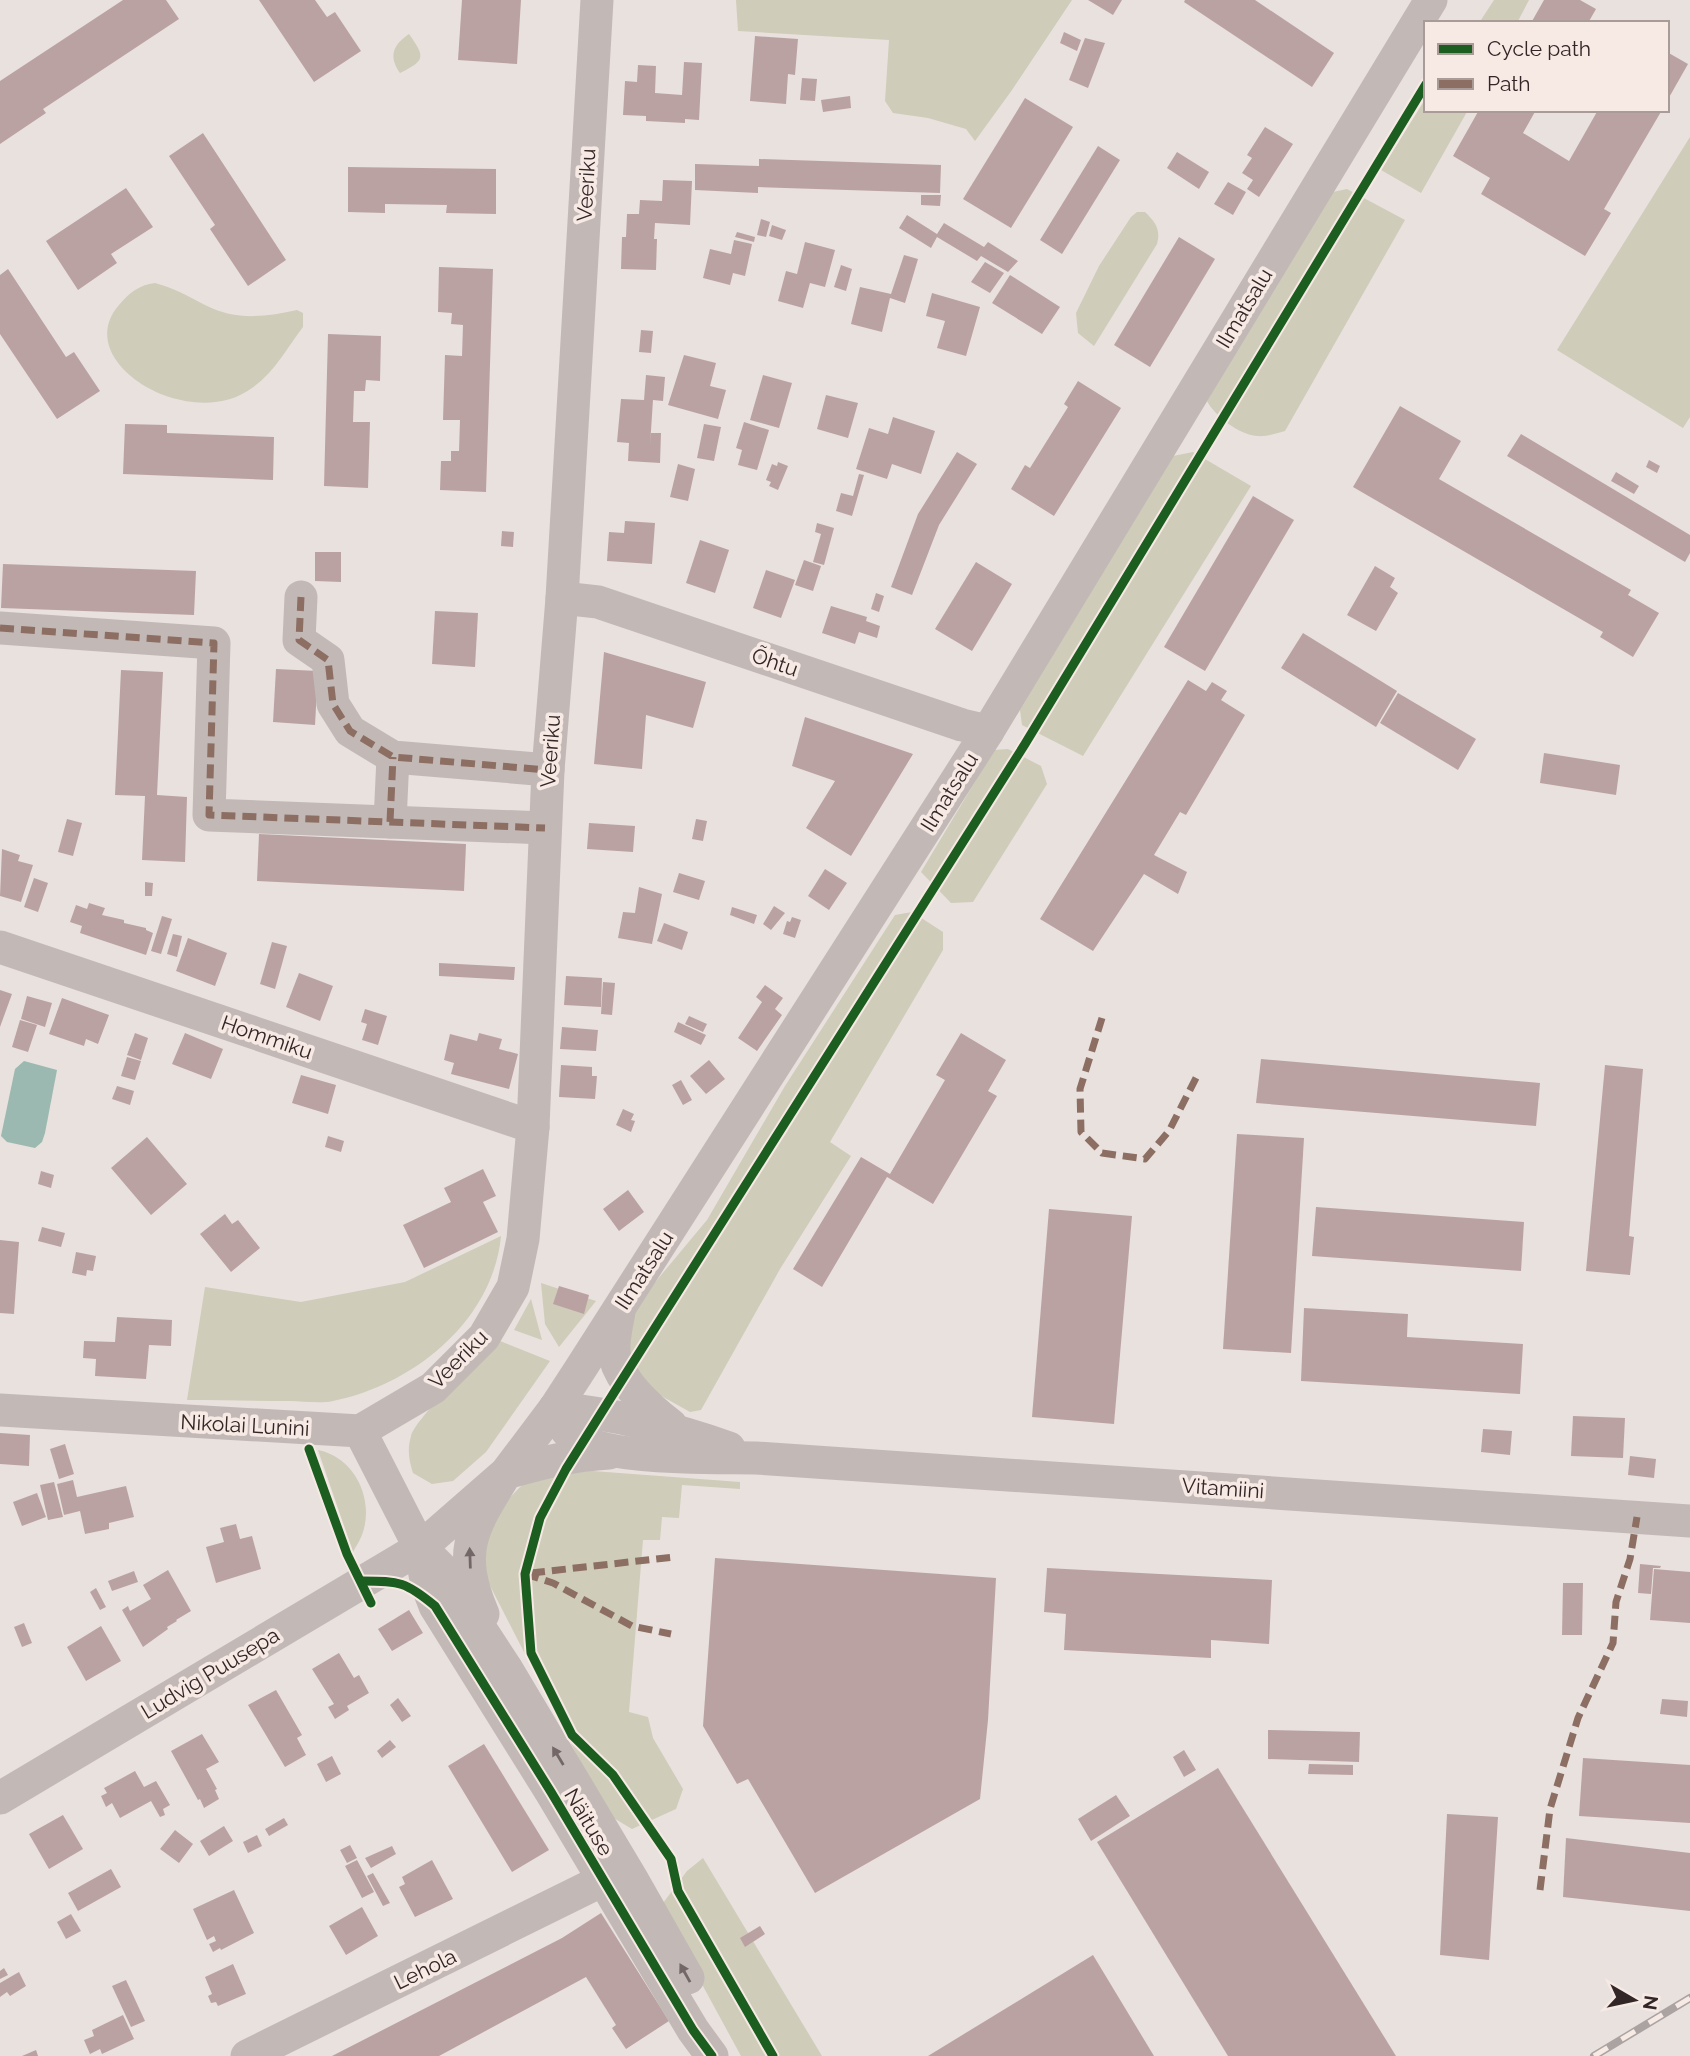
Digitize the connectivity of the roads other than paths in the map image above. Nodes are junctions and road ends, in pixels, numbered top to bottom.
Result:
1 (597, 0) edge
2 (1431, 0) edge
3 (301, 597) dead end
4 (562, 597) junction
5 (0, 628) edge
6 (988, 731) junction
7 (393, 757) junction
8 (548, 770) junction
9 (390, 822) junction
10 (545, 828) junction
11 (0, 947) edge
12 (533, 1127) junction
13 (619, 1309) junction
14 (555, 1408) junction
15 (0, 1410) edge
16 (675, 1429) junction
17 (360, 1432) junction
18 (619, 1453) junction
19 (756, 1458) junction
20 (506, 1474) junction
21 (1690, 1521) edge
22 (420, 1548) junction
23 (362, 1581) junction
24 (435, 1606) junction
25 (506, 1668) junction
26 (0, 1798) edge
27 (618, 1872) junction
28 (247, 2056) edge
29 (712, 2056) edge
30 (727, 2056) edge

1 - 4 street, Veeriku
2 - 6 street, Ilmatsalu
3 - 7 street
4 - 6 street, Õhtu
4 - 8 street, Veeriku
5 - 9 street
6 - 13 street, Ilmatsalu
7 - 8 street
7 - 9 street
8 - 10 street, Veeriku
9 - 10 street
10 - 12 street, Veeriku
11 - 12 street, Hommiku
12 - 17 street, Veeriku
13 - 14 street, Ilmatsalu
13 - 16 street
14 - 16 street, Vitamiini
14 - 18 street, Vitamiini
14 - 20 street, Ilmatsalu
15 - 17 street, Nikolai Lunini
16 - 19 street, Vitamiini
17 - 22 street
18 - 19 street, Vitamiini
18 - 20 street
19 - 21 street, Vitamiini
20 - 22 street, Ilmatsalu
25 -> 20 street
22 - 23 street, Ludvig Puusepa
22 - 24 street, Näituse
22 - 25 street, Näituse
23 - 24 street
23 - 26 street, Ludvig Puusepa
24 - 27 street, Näituse
27 -> 25 street, Näituse
27 - 28 street, Lehola
27 - 29 street, Näituse
30 -> 27 street, Näituse

